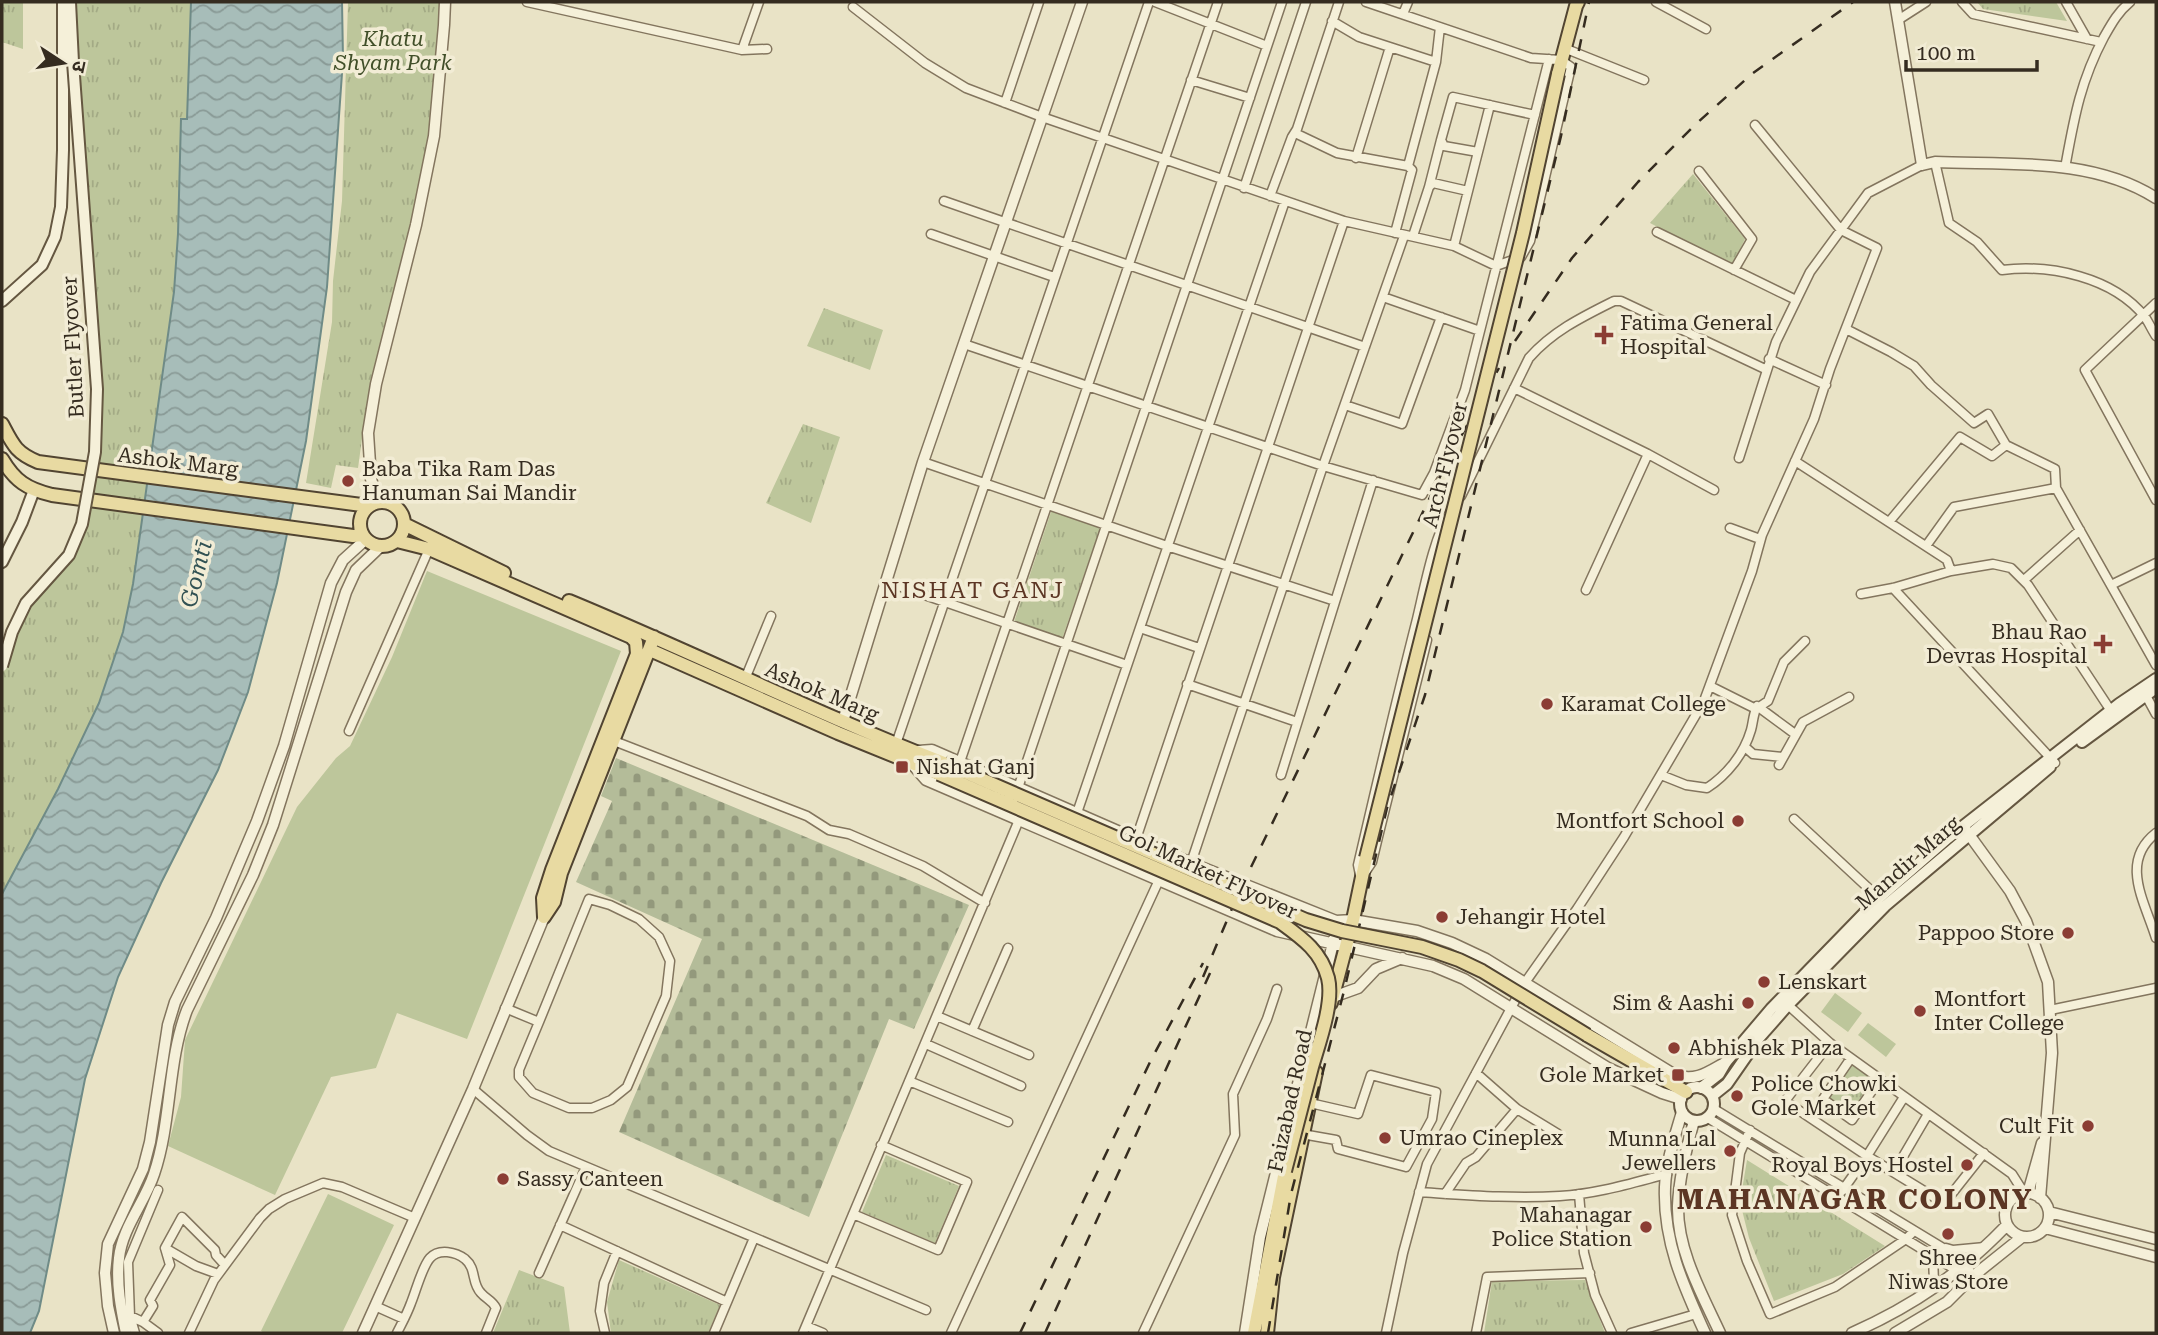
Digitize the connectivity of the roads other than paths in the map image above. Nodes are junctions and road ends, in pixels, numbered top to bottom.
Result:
1 (63, 2) edge
2 (71, 2) edge
3 (444, 2) edge
4 (527, 2) edge
5 (759, 2) edge
6 (1039, 2) edge
7 (1082, 2) edge
8 (1149, 2) edge
9 (1155, 2) edge
10 (1218, 2) edge
11 (1282, 2) edge
12 (1306, 2) edge
13 (1339, 2) edge
14 (1366, 2) edge
15 (1408, 2) edge
16 (1656, 2) edge
17 (1895, 2) edge
18 (1926, 2) edge
19 (1962, 2) edge
20 (2066, 2) edge
21 (2130, 2) edge
22 (1576, 3) edge
23 (853, 7) dead end
24 (1403, 14) junction
25 (1898, 20) junction
26 (1332, 22) junction
27 (1210, 23) junction
28 (1440, 27) junction
29 (1706, 29) dead end
30 (2087, 39) junction
31 (2101, 42) junction
32 (1267, 46) junction
33 (1390, 47) junction
34 (767, 49) dead end
35 (742, 50) junction
36 (1558, 56) junction
37 (1437, 62) junction
38 (1192, 80) junction
39 (1644, 80) dead end
40 (1250, 99) junction
41 (1004, 103) junction
42 (1490, 105) junction
43 (1535, 115) junction
44 (1042, 117) junction
45 (1755, 125) dead end
46 (1295, 133) junction
47 (1102, 138) junction
48 (1441, 140) junction
49 (1478, 152) junction
50 (1356, 158) junction
51 (1165, 160) junction
52 (1935, 162) junction
53 (1922, 165) junction
54 (1408, 166) junction
55 (2065, 168) junction
56 (1699, 171) dead end
57 (1222, 180) junction
58 (1429, 187) junction
59 (1244, 188) junction
60 (1468, 191) junction
61 (1270, 196) junction
62 (2156, 198) edge
63 (944, 201) dead end
64 (1285, 201) junction
65 (1344, 221) junction
66 (1005, 224) junction
67 (1841, 230) junction
68 (1657, 232) dead end
69 (931, 234) dead end
70 (1404, 235) junction
71 (1066, 244) junction
72 (1454, 246) junction
73 (994, 256) junction
74 (1128, 265) junction
75 (1496, 267) junction
76 (1734, 270) junction
77 (1054, 278) junction
78 (1187, 285) junction
79 (1383, 298) junction
80 (1796, 300) junction
81 (2, 301) edge
82 (2156, 303) edge
83 (1249, 306) junction
84 (2144, 316) junction
85 (1441, 317) junction
86 (1309, 326) junction
87 (1846, 329) junction
88 (1480, 331) junction
89 (2156, 336) edge
90 (964, 344) junction
91 (1366, 347) junction
92 (1769, 359) junction
93 (1025, 364) junction
94 (1765, 369) junction
95 (1826, 384) junction
96 (1087, 385) junction
97 (1514, 388) junction
98 (1345, 405) junction
99 (1147, 406) junction
100 (2, 424) edge
101 (1208, 426) junction
102 (2006, 445) junction
103 (13, 447) junction
104 (1268, 447) junction
105 (1648, 454) junction
106 (1739, 458) dead end
107 (2, 459) edge
108 (1795, 461) junction
109 (923, 462) junction
110 (1323, 466) junction
111 (1373, 481) junction
112 (985, 483) junction
113 (2056, 488) junction
114 (34, 490) junction
115 (1714, 490) dead end
116 (1464, 491) junction
117 (2156, 500) edge
118 (373, 504) junction
119 (1046, 504) junction
120 (1889, 522) junction
121 (404, 524) junction
122 (1106, 525) junction
123 (1730, 528) dead end
124 (2080, 530) junction
125 (364, 537) junction
126 (1760, 539) junction
127 (397, 541) junction
128 (1167, 546) junction
129 (1926, 546) junction
130 (380, 547) junction
131 (429, 549) junction
132 (2, 562) edge
133 (2156, 564) edge
134 (1227, 566) junction
135 (1951, 571) junction
136 (2024, 580) junction
137 (887, 582) junction
138 (1284, 584) junction
139 (2110, 585) junction
140 (1893, 588) junction
141 (1586, 590) dead end
142 (1861, 594) dead end
143 (1335, 601) junction
144 (945, 602) junction
145 (771, 616) dead end
146 (1006, 623) junction
147 (1140, 628) junction
148 (654, 637) junction
149 (1805, 641) dead end
150 (1066, 644) junction
151 (1199, 648) junction
152 (650, 650) junction
153 (1127, 665) junction
154 (2156, 665) edge
155 (2, 666) edge
156 (745, 679) junction
157 (2156, 679) edge
158 (1187, 684) junction
159 (1710, 685) junction
160 (2156, 688) edge
161 (2144, 692) junction
162 (1849, 697) dead end
163 (1244, 704) junction
164 (1756, 707) junction
165 (2113, 714) junction
166 (2156, 714) edge
167 (843, 721) junction
168 (1297, 722) junction
169 (349, 731) dead end
170 (1795, 734) junction
171 (614, 741) junction
172 (896, 744) junction
173 (1745, 747) junction
174 (912, 757) junction
175 (2053, 760) junction
176 (960, 762) junction
177 (941, 768) junction
178 (1281, 775) dead end
179 (1661, 775) junction
180 (1018, 788) junction
181 (1076, 813) junction
182 (1794, 819) dead end
183 (1019, 820) junction
184 (1966, 831) junction
185 (2156, 833) edge
186 (1136, 839) junction
187 (1191, 863) junction
188 (1126, 866) junction
189 (1230, 879) junction
190 (1360, 879) junction
191 (1158, 880) junction
192 (1181, 889) junction
193 (1263, 892) junction
194 (1879, 898) junction
195 (985, 903) junction
196 (1218, 906) junction
197 (544, 918) junction
198 (1253, 920) junction
199 (1353, 920) junction
200 (1336, 921) junction
201 (2156, 938) edge
202 (1339, 944) junction
203 (1008, 948) dead end
204 (1402, 958) junction
205 (1524, 984) junction
206 (2156, 988) edge
207 (1277, 989) dead end
208 (1333, 997) junction
209 (1788, 1005) junction
210 (1511, 1007) junction
211 (505, 1008) junction
212 (2050, 1010) junction
213 (937, 1016) junction
214 (539, 1022) junction
215 (972, 1031) junction
216 (1830, 1043) junction
217 (926, 1044) junction
218 (1029, 1055) dead end
219 (1851, 1058) junction
220 (1726, 1062) junction
221 (1476, 1073) junction
222 (1880, 1079) junction
223 (909, 1081) junction
224 (1021, 1086) dead end
225 (1701, 1088) junction
226 (473, 1089) junction
227 (1684, 1095) junction
228 (1712, 1096) junction
229 (1904, 1097) junction
230 (1310, 1103) junction
231 (1517, 1109) junction
232 (1682, 1112) junction
233 (1711, 1114) junction
234 (1928, 1114) junction
235 (1694, 1121) junction
236 (1008, 1122) dead end
237 (1750, 1130) junction
238 (2046, 1132) junction
239 (1301, 1134) junction
240 (1558, 1134) dead end
241 (1745, 1142) junction
242 (881, 1145) junction
243 (1984, 1153) junction
244 (1867, 1156) junction
245 (1411, 1158) junction
246 (1427, 1164) junction
247 (586, 1167) junction
248 (1894, 1172) junction
249 (1667, 1174) junction
250 (1844, 1188) junction
251 (158, 1190) dead end
252 (1419, 1192) junction
253 (2026, 1193) junction
254 (1445, 1194) junction
255 (1579, 1194) junction
256 (1838, 1198) junction
257 (2040, 1198) junction
258 (2049, 1212) junction
259 (853, 1214) junction
260 (415, 1218) junction
261 (560, 1225) junction
262 (2007, 1225) junction
263 (2045, 1228) junction
264 (1914, 1231) junction
265 (2022, 1237) junction
266 (754, 1238) junction
267 (1906, 1239) junction
268 (2156, 1239) edge
269 (1936, 1245) junction
270 (1986, 1247) junction
271 (166, 1248) junction
272 (617, 1251) junction
273 (1933, 1256) junction
274 (2156, 1257) edge
275 (1966, 1262) junction
276 (225, 1265) junction
277 (1956, 1270) junction
278 (829, 1271) junction
279 (539, 1273) dead end
280 (1590, 1273) junction
281 (218, 1274) junction
282 (1972, 1277) junction
283 (1925, 1294) junction
284 (727, 1302) junction
285 (375, 1306) junction
286 (926, 1310) dead end
287 (1696, 1314) junction
288 (130, 1316) junction
289 (404, 1319) junction
290 (143, 1322) junction
291 (805, 1330) edge
292 (114, 1333) edge
293 (126, 1333) edge
294 (135, 1333) edge
295 (158, 1333) edge
296 (188, 1333) edge
297 (362, 1333) edge
298 (397, 1333) edge
299 (486, 1333) edge
300 (605, 1333) edge
301 (714, 1333) edge
302 (822, 1333) edge
303 (951, 1333) edge
304 (1143, 1333) edge
305 (1245, 1333) edge
306 (1254, 1333) edge
307 (1267, 1333) edge
308 (1386, 1333) edge
309 (1476, 1333) edge
310 (1612, 1333) edge
311 (1631, 1333) edge
312 (1705, 1333) edge
313 (1720, 1333) edge
314 (1852, 1333) edge
315 (1895, 1333) edge

1 - 81 main road
2 - 155 main road, Butler Flyover, bridge
3 - 118 street
4 - 35 street
5 - 35 street
6 - 41 street
7 - 44 street
8 - 47 street
9 - 27 street
10 - 27 street
11 - 32 street
12 - 59 street
13 - 26 street
14 - 24 street
15 - 24 street
16 - 29 street
17 - 25 street
18 - 25 street
19 - 30 street
20 - 30 street
21 - 31 street
22 - 36 main road
23 - 41 street
24 - 28 street
25 - 53 street
26 - 33 street
26 - 46 street
27 - 32 street
27 - 38 street
28 - 36 street
28 - 37 street
30 - 31 street
31 - 55 street
32 - 40 street
33 - 37 street
33 - 50 street
34 - 35 street
36 - 39 street
36 - 43 street
36 - 75 street
36 - 190 main road, Arch Flyover, bridge
37 - 54 street
38 - 40 street
38 - 51 street
40 - 57 street
41 - 44 street
42 - 43 street
42 - 48 street
42 - 49 street
43 - 75 street
44 - 47 street
44 - 66 street
45 - 67 street
46 - 50 street
46 - 61 street
47 - 51 street
47 - 71 street
48 - 49 street
48 - 58 street
49 - 60 street
50 - 54 street
51 - 57 street
51 - 74 street
52 - 53 street
52 - 55 street
52 - 84 street
53 - 67 street
54 - 70 street
55 - 62 street
56 - 76 street
57 - 59 street
57 - 78 street
58 - 60 street
58 - 70 street
59 - 61 street
60 - 72 street
61 - 64 street
63 - 66 street
64 - 65 street
64 - 83 street
65 - 70 street
65 - 86 street
66 - 71 street
66 - 73 street
67 - 80 street
67 - 87 street
68 - 76 street
69 - 73 street
70 - 72 street
70 - 79 street
71 - 74 street
71 - 77 street
72 - 75 street
73 - 77 street
73 - 90 street
74 - 78 street
74 - 96 street
75 - 88 street
76 - 80 street
77 - 93 street
78 - 83 street
78 - 99 street
79 - 85 street
79 - 91 street
80 - 92 street
82 - 84 street
83 - 86 street
83 - 101 street
84 - 89 street
84 - 117 street
85 - 88 street
85 - 98 street
86 - 91 street
86 - 104 street
87 - 95 street
87 - 102 street
88 - 111 street
90 - 93 street
90 - 109 street
91 - 98 street
92 - 94 street
92 - 95 street
93 - 96 street
93 - 112 street
94 - 97 street
94 - 106 street
95 - 108 street
96 - 99 street
96 - 119 street
97 - 105 street
97 - 116 street
98 - 110 street
99 - 101 street
99 - 122 street
100 - 103 main road
101 - 104 street
101 - 128 street
102 - 113 street
102 - 120 street
103 - 107 main road
103 - 118 main road, Ashok Marg
104 - 110 street
104 - 134 street
105 - 115 street
105 - 141 street
107 - 114 main road
108 - 120 street
108 - 126 street
109 - 112 street
109 - 137 street
110 - 111 street
110 - 138 street
111 - 143 street
112 - 119 street
112 - 144 street
113 - 124 street
113 - 129 street
114 - 125 main road
114 - 132 main road
116 - 190 street
116 - 190 street
118 - 121 main road
118 - 125 main road
119 - 122 street
119 - 146 street
120 - 129 street
121 - 127 main road
121 - 148 main road, Ashok Marg
122 - 128 street
122 - 150 street
123 - 126 street
124 - 136 street
124 - 139 street
125 - 130 main road
125 - 292 street
126 - 159 street
127 - 130 main road
127 - 131 main road
128 - 134 street
128 - 147 street
129 - 135 street
130 - 293 street
131 - 169 street
131 - 197 main road
133 - 139 street
134 - 138 street
134 - 151 street
135 - 136 street
135 - 140 street
136 - 165 street
137 - 144 street
137 - 167 street
138 - 143 street
138 - 163 street
139 - 154 street
140 - 142 street
140 - 175 street
143 - 168 street
144 - 146 street
144 - 172 street
145 - 156 street
146 - 150 street
146 - 176 street
147 - 151 street
147 - 153 street
148 - 152 main road
148 - 156 main road, Ashok Marg
149 - 164 street
150 - 153 street
150 - 180 street
151 - 158 street
152 - 171 main road
152 - 174 main road, Ashok Marg
153 - 181 street
156 - 167 main road, Ashok Marg
157 - 161 main road
158 - 163 street
158 - 186 street
159 - 164 street
159 - 179 street
160 - 161 main road
161 - 165 main road
161 - 166 street
162 - 170 street
163 - 168 street
163 - 187 street
164 - 170 street
164 - 173 street
165 - 175 main road
167 - 172 main road, Ashok Marg
168 - 178 street
170 - 173 street
171 - 195 street
171 - 197 main road
172 - 174 main road, Ashok Marg
173 - 179 street
174 - 176 street, Ashok Marg
174 - 177 main road, Gol Market Flyover
174 - 183 street, Ashok Marg
175 - 184 main road
176 - 180 street, Ashok Marg
177 - 227 main road, Gol Market Flyover, bridge
177 - 306 main road, Gol Market Flyover, bridge
179 - 205 street
180 - 181 street, Ashok Marg
181 - 186 street, Ashok Marg
182 - 194 street
183 - 188 street, Ashok Marg
183 - 195 street
184 - 194 main road
184 - 209 main road, Mandir Marg
184 - 212 street
185 - 201 street
186 - 187 street, Ashok Marg
186 - 188 street
187 - 189 street, Ashok Marg
187 - 192 street
188 - 191 street, Ashok Marg
189 - 193 street, Ashok Marg
189 - 196 street
190 - 199 main road, Faizabad Road
191 - 192 street, Ashok Marg
191 - 303 street
192 - 196 street, Ashok Marg
193 - 198 street
193 - 200 street, Ashok Marg
194 - 220 main road
195 - 213 street
196 - 198 street, Ashok Marg
197 - 211 street
198 - 202 street, Ashok Marg
199 - 200 street
199 - 202 main road, Faizabad Road
199 - 205 street
200 - 202 street, Faizabad Road
202 - 204 street, Ashok Marg
202 - 208 main road, Faizabad Road
202 - 305 street, Faizabad Road
203 - 215 street
204 - 208 street
204 - 210 street, Ashok Marg
205 - 210 street
205 - 220 street
206 - 212 street
207 - 304 street
208 - 230 main road, Faizabad Road
209 - 216 street
209 - 228 main road, Mandir Marg
210 - 221 street
210 - 227 street, Ashok Marg
211 - 214 street
211 - 226 street
212 - 238 street
213 - 215 street
213 - 217 street
214 - 214 street
215 - 218 street
216 - 219 street
216 - 244 street
217 - 223 street
217 - 224 street
219 - 222 street
219 - 222 street
220 - 225 main road
221 - 231 street
221 - 246 street
222 - 229 street
223 - 236 street
223 - 242 street
225 - 227 main road
225 - 228 main road
226 - 247 street
226 - 260 street
227 - 232 main road
228 - 233 main road
229 - 234 street
229 - 244 street
230 - 239 main road, Faizabad Road
230 - 245 street
231 - 240 street
231 - 254 street
232 - 235 main road
232 - 249 street
233 - 235 main road
233 - 237 street
233 - 241 street
234 - 243 street
234 - 248 street
235 - 313 street
237 - 241 street
237 - 250 street
238 - 253 street
238 - 257 street
239 - 245 street
239 - 307 main road, Faizabad Road
241 - 256 street
241 - 267 street
242 - 259 street
242 - 259 street
243 - 248 street
243 - 253 street
244 - 248 street
244 - 250 street
245 - 246 street
246 - 252 street
247 - 261 street
247 - 266 street
249 - 255 street
249 - 287 street
250 - 256 street
250 - 264 street
251 - 288 street
252 - 254 street
252 - 308 street
253 - 257 street
253 - 262 street
254 - 255 street
255 - 280 street
256 - 267 street
257 - 258 street
258 - 263 street
258 - 268 street
259 - 278 street
260 - 276 street
260 - 285 street
261 - 272 street
261 - 279 street
262 - 265 street
262 - 270 street
263 - 265 street
263 - 274 street
264 - 267 street
264 - 269 street
265 - 282 street
266 - 278 street
266 - 284 street
267 - 273 street
269 - 270 street
269 - 275 street
270 - 275 street
271 - 276 street
271 - 281 street
271 - 290 street
272 - 284 street
272 - 300 street
273 - 277 street
273 - 283 street
275 - 277 street
275 - 282 street
276 - 281 street
277 - 282 street
277 - 283 street
278 - 286 street
278 - 291 street
280 - 309 street
280 - 310 street
281 - 296 street
282 - 315 street
283 - 314 street
284 - 301 street
285 - 289 street
285 - 297 street
287 - 311 street
287 - 312 street
288 - 290 street
288 - 294 street
289 - 298 street
289 - 299 street
290 - 295 street
291 - 302 street

